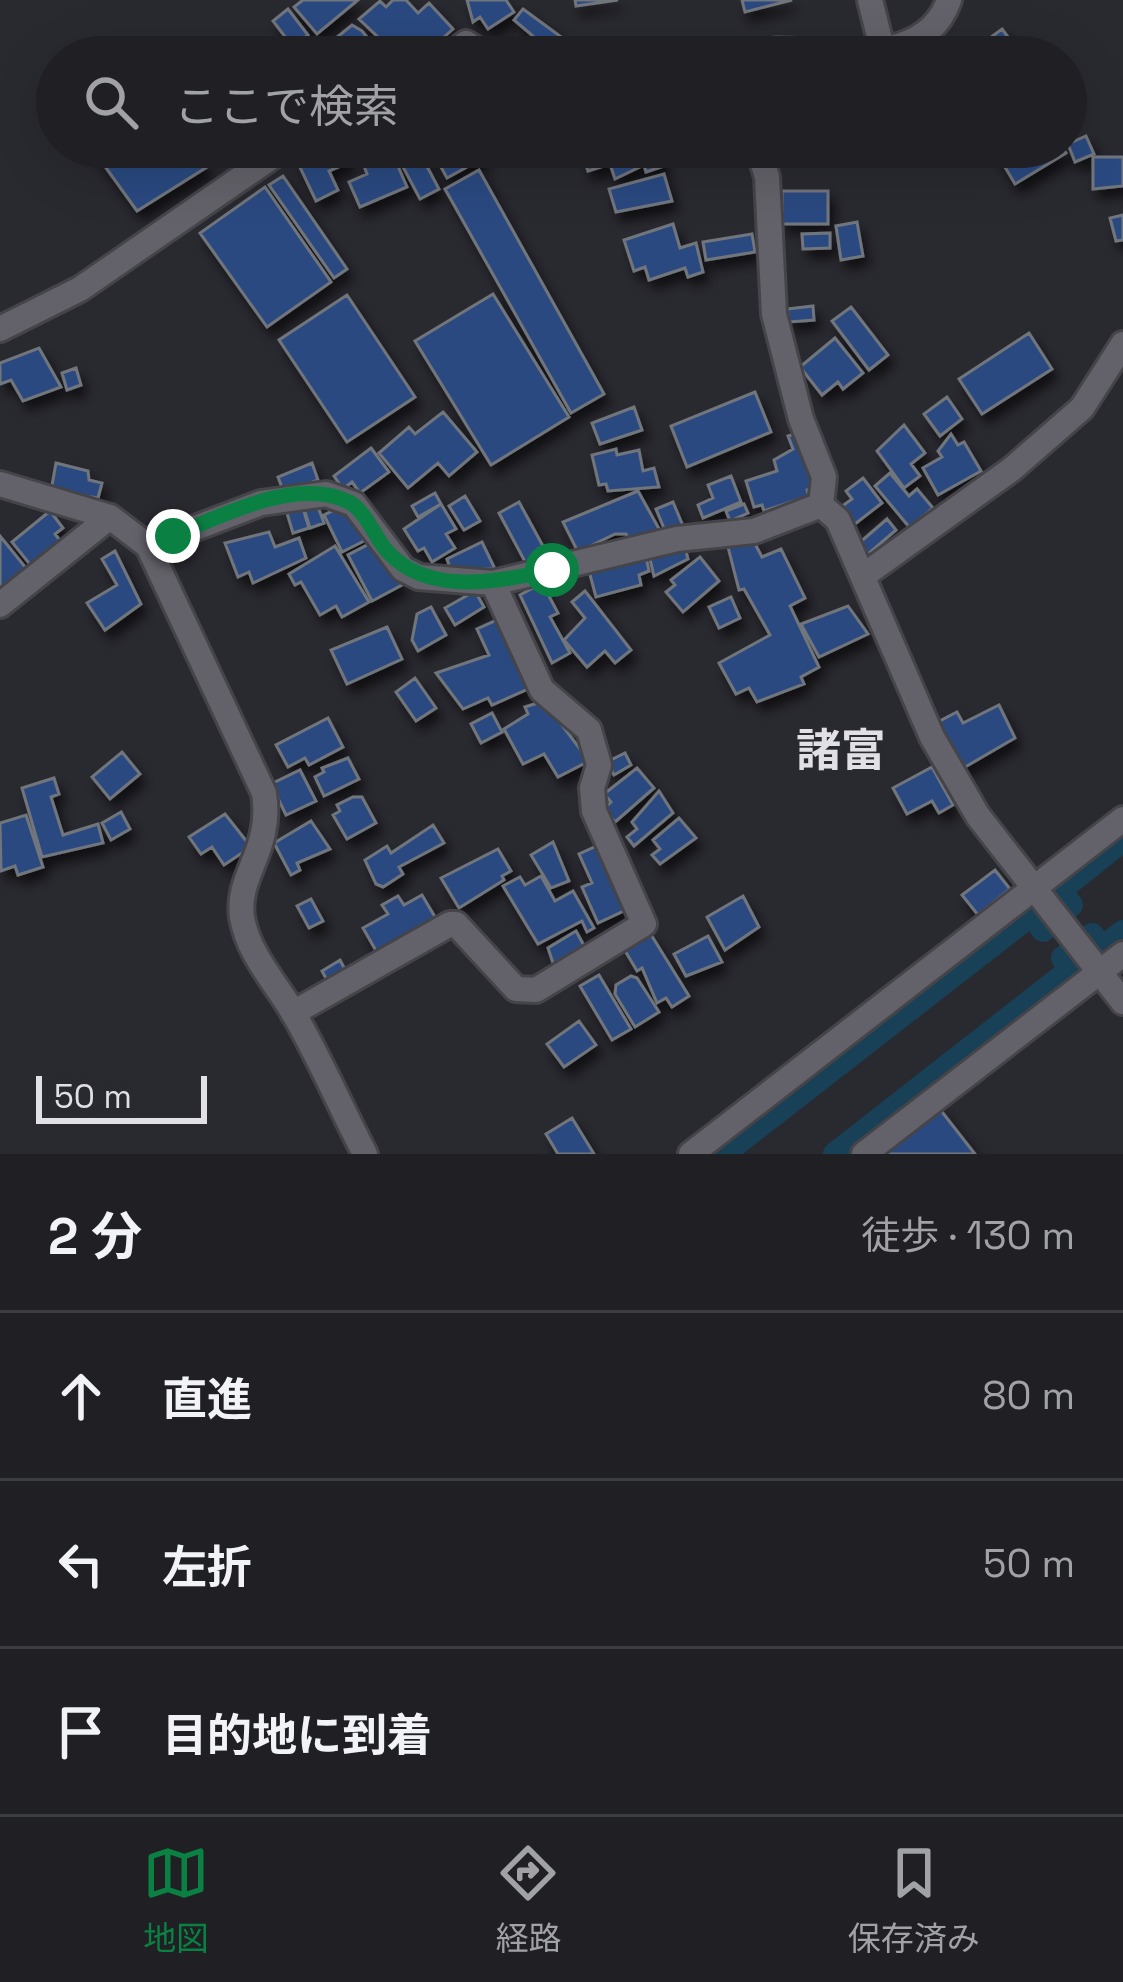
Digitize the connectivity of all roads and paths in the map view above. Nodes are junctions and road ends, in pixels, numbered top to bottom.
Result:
1 (870, 0) edge
2 (950, 0) edge
3 (880, 36) edge
4 (918, 36) edge
5 (256, 168) edge
6 (764, 168) edge
7 (0, 329) edge
8 (1123, 344) edge
9 (0, 484) edge
10 (821, 505) junction
11 (110, 517) junction
12 (148, 546) junction
13 (863, 576) junction
14 (493, 583) junction
15 (0, 605) edge
16 (1123, 819) edge
17 (1038, 894) junction
18 (1123, 954) edge
19 (1096, 968) junction
20 (1123, 1002) edge
21 (293, 1013) junction
22 (364, 1154) edge
23 (691, 1154) edge
24 (864, 1154) edge

1 - 3 street
2 - 4 street
5 - 7 street
6 - 10 street
8 - 13 street
9 - 11 street
10 - 13 street
10 - 14 street
11 - 12 street
11 - 15 street
12 - 14 street
12 - 21 street
13 - 17 street
14 - 21 street
16 - 17 street
17 - 19 street
17 - 23 street
18 - 19 street
19 - 20 street
19 - 24 street
21 - 22 street

